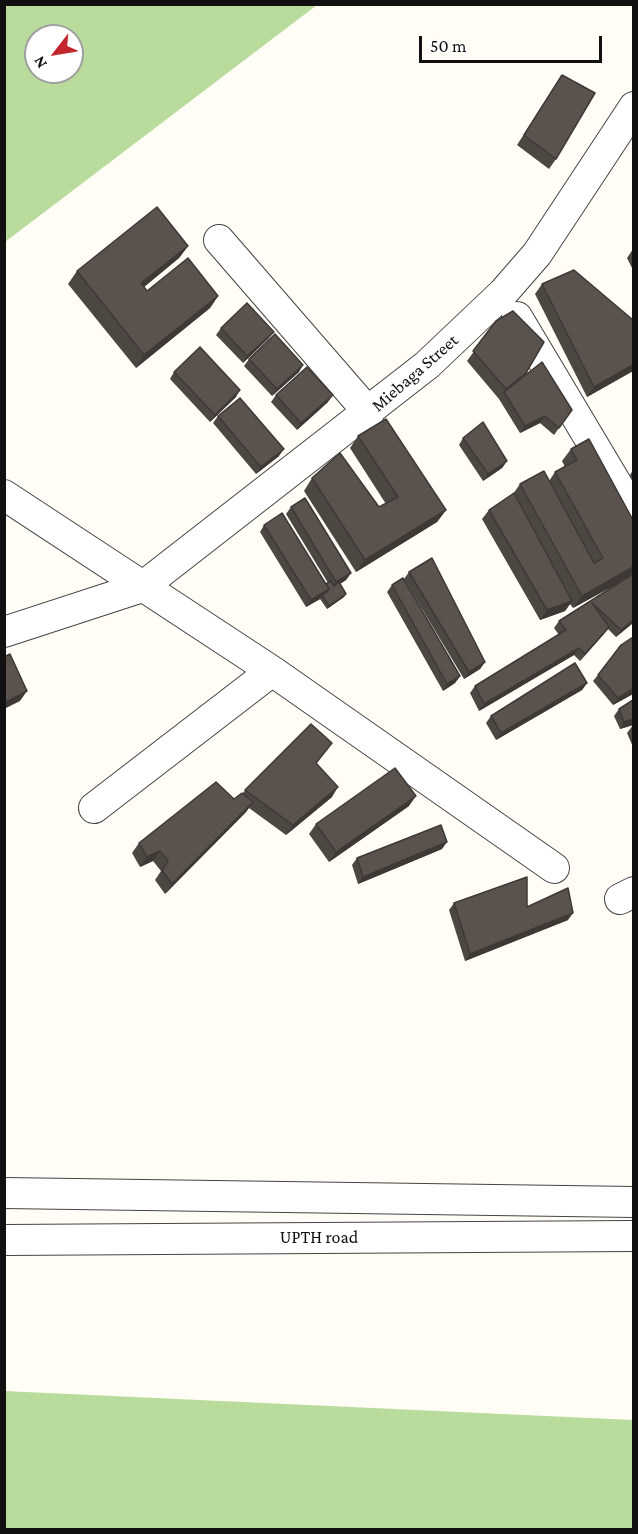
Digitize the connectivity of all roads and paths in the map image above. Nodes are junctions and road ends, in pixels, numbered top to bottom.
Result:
1 (633, 107) edge
2 (219, 240) dead end
3 (503, 293) junction
4 (369, 412) junction
5 (4, 495) edge
6 (633, 513) edge
7 (142, 587) junction
8 (4, 632) edge
9 (272, 671) junction
10 (94, 808) dead end
11 (554, 868) dead end
12 (4, 1193) edge
13 (633, 1202) edge
14 (633, 1236) edge
15 (4, 1240) edge

1 - 3 street, Miebaga Street
2 - 4 street
3 - 4 street, Miebaga Street
3 - 6 street
4 - 7 street, Miebaga Street
5 - 7 street
7 - 8 street, Miebaga Street
7 - 9 street
9 - 10 street
9 - 11 street
12 - 13 street
14 - 15 street, UPTH road

